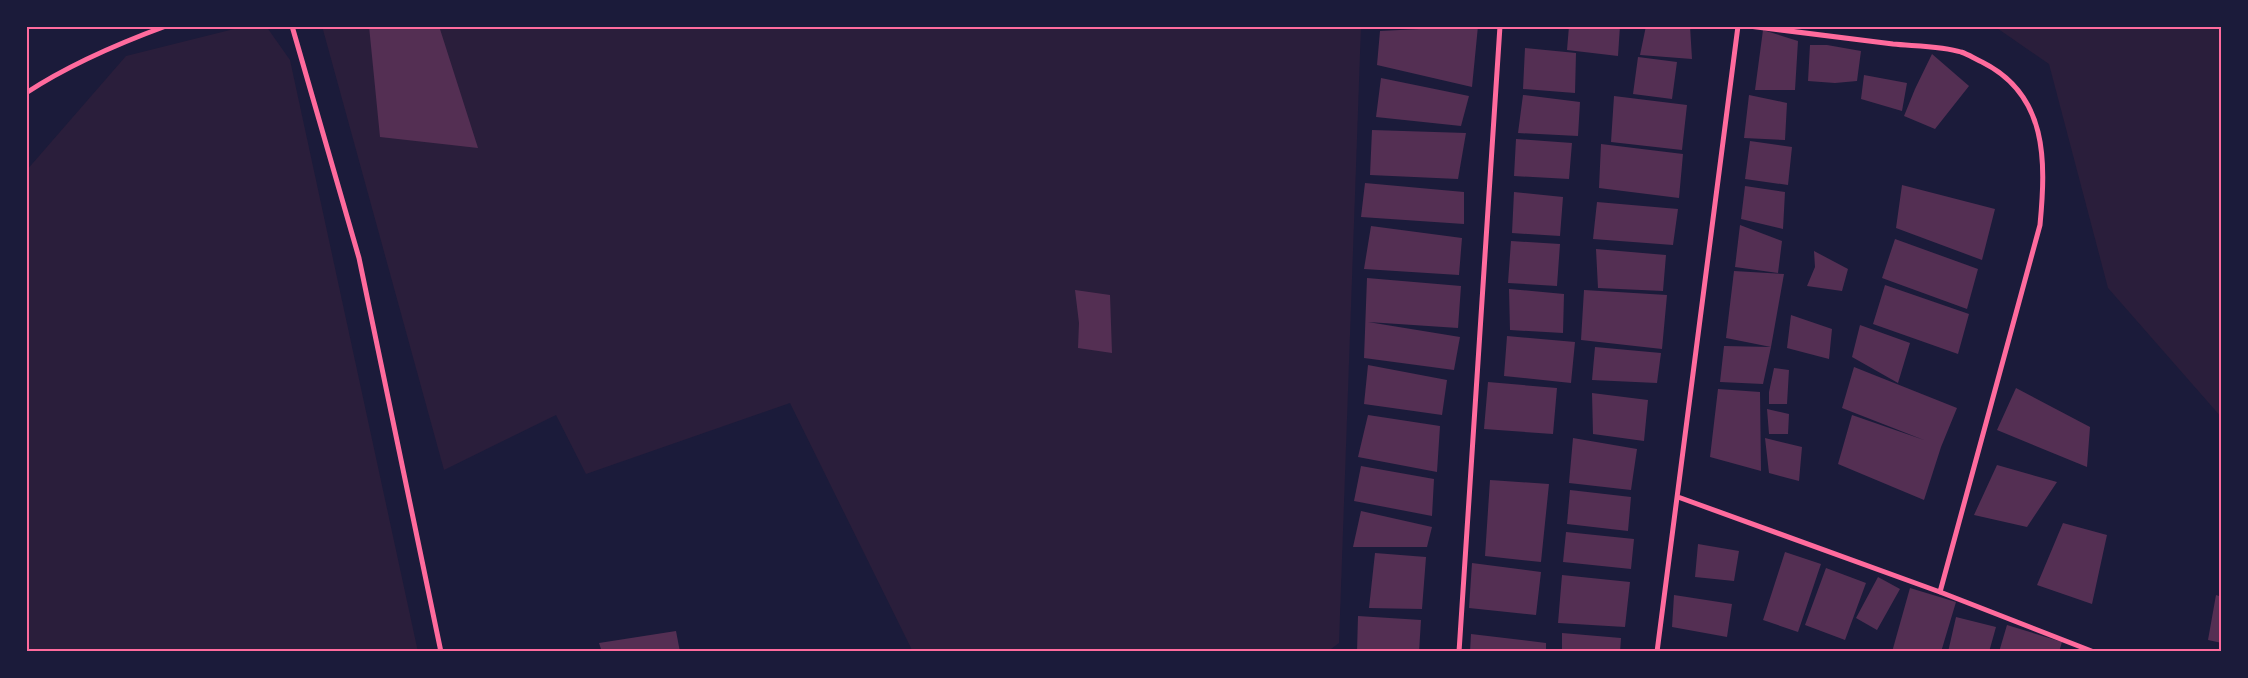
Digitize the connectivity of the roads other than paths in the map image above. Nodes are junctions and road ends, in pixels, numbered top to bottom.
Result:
1 (166, 26) edge
2 (292, 26) edge
3 (1500, 26) edge
4 (1738, 26) edge
5 (1749, 26) edge
6 (26, 93) edge
7 (1678, 498) junction
8 (1940, 592) junction
9 (441, 652) edge
10 (1459, 652) edge
11 (1657, 652) edge
12 (2094, 652) edge

1 - 6 street
2 - 9 street
3 - 10 street
4 - 7 street
5 - 8 street
7 - 8 street
7 - 11 street
8 - 12 street

